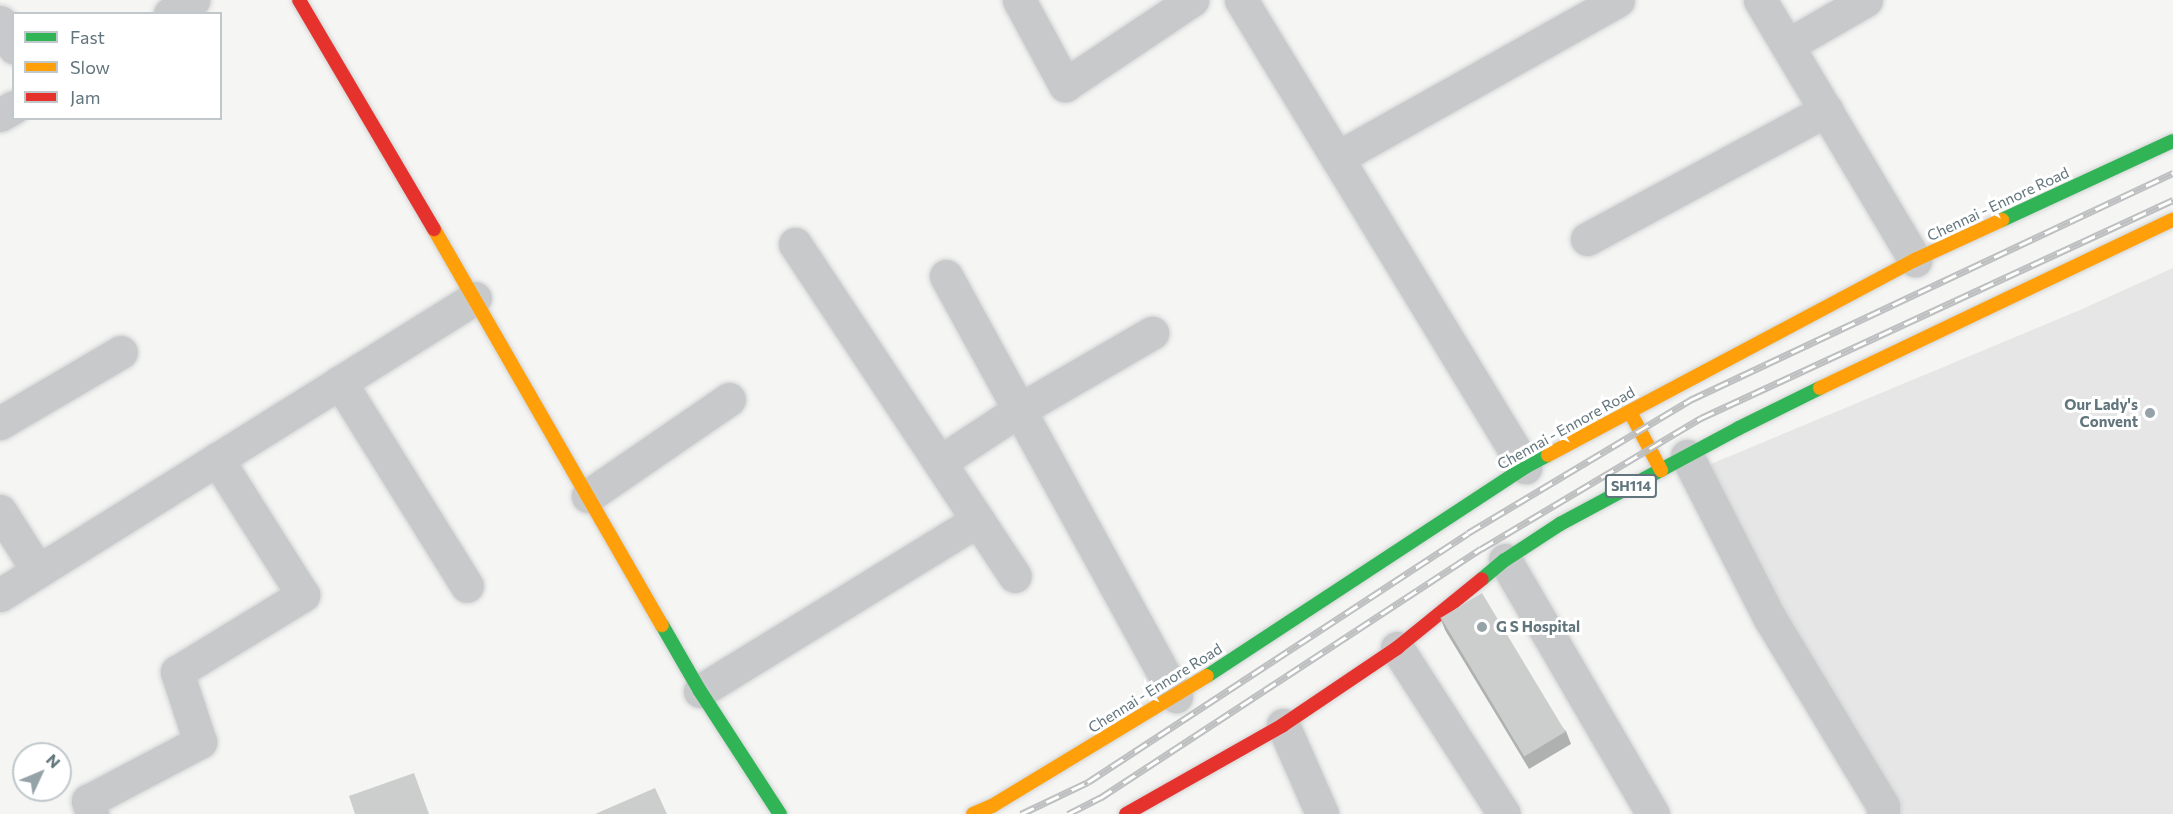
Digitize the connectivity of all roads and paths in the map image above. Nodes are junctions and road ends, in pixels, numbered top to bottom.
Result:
1 (192, 0) edge
2 (299, 0) edge
3 (1019, 0) edge
4 (1191, 0) edge
5 (1241, 0) edge
6 (1618, 0) edge
7 (1760, 0) edge
8 (1866, 0) edge
9 (173, 12) edge
10 (0, 22) edge
11 (12, 43) edge
12 (1788, 45) junction
13 (1827, 110) junction
14 (2173, 141) edge
15 (1337, 158) junction
16 (2173, 220) edge
17 (1587, 238) dead end
18 (795, 244) dead end
19 (1915, 260) junction
20 (946, 276) dead end
21 (475, 298) junction
22 (1152, 333) dead end
23 (121, 352) dead end
24 (340, 382) junction
25 (729, 399) dead end
26 (1019, 410) junction
27 (1630, 412) junction
28 (0, 423) edge
29 (217, 459) junction
30 (940, 462) junction
31 (1674, 463) junction
32 (1526, 467) junction
33 (588, 496) junction
34 (0, 511) edge
35 (978, 520) junction
36 (1505, 560) junction
37 (38, 571) junction
38 (1015, 576) dead end
39 (467, 586) dead end
40 (0, 595) edge
41 (1397, 648) junction
42 (700, 691) junction
43 (1176, 696) junction
44 (1283, 725) junction
45 (92, 814) edge
46 (780, 814) edge
47 (973, 814) edge
48 (1126, 814) edge
49 (1322, 814) edge
50 (1504, 814) edge
51 (1653, 814) edge
52 (1883, 814) edge

1 - 9 street
2 - 21 main road
3 - 4 street
5 - 15 street
6 - 15 street
7 - 12 street
8 - 12 street
10 - 11 street
12 - 13 street
13 - 17 street
13 - 19 street
14 - 19 main road, Chennai - Ennore Road
15 - 32 street
16 - 31 main road, SH114
18 - 30 street
19 - 27 main road, Chennai - Ennore Road
20 - 26 street
21 - 24 street
21 - 33 main road
22 - 26 street
23 - 28 street
24 - 29 street
24 - 39 street
25 - 33 street
26 - 30 street
26 - 43 street
27 - 31 main road
27 - 32 main road, Chennai - Ennore Road
29 - 37 street
29 - 45 street
30 - 35 street
31 - 36 main road, SH114
31 - 52 street
32 - 43 main road, Chennai - Ennore Road
33 - 42 main road
34 - 37 street
35 - 38 street
35 - 42 street
36 - 41 main road, SH114
36 - 51 street
37 - 40 street
41 - 44 main road, SH114
41 - 50 street
42 - 46 main road
43 - 47 main road, Chennai - Ennore Road
44 - 48 main road, SH114
44 - 49 street

